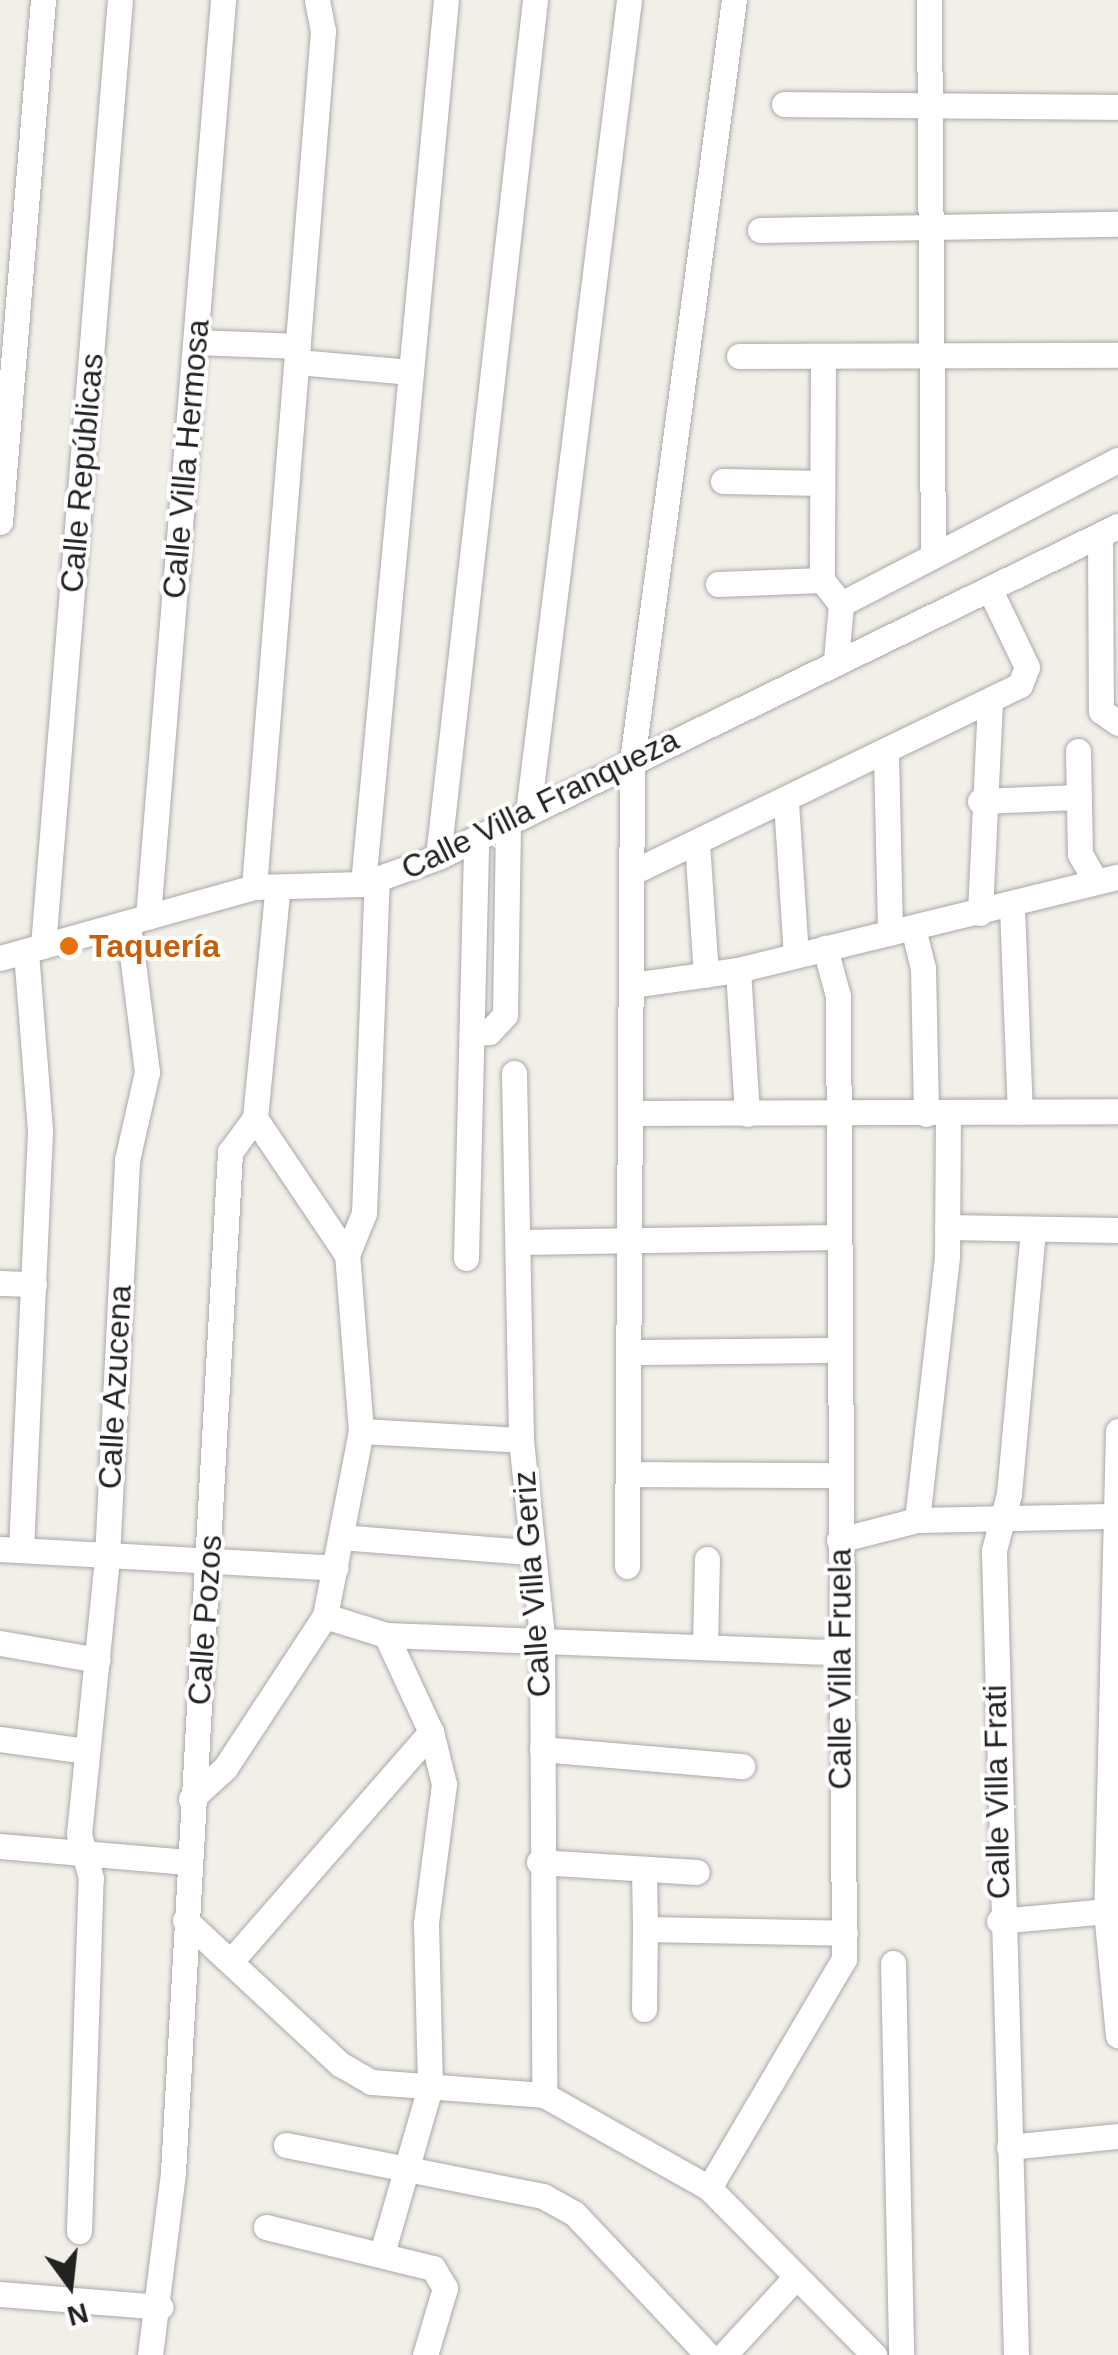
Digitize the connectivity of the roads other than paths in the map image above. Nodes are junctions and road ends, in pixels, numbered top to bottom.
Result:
1 (43, 0) edge
2 (120, 0) edge
3 (223, 0) edge
4 (317, 0) edge
5 (446, 0) edge
6 (535, 0) edge
7 (629, 0) edge
8 (734, 0) edge
9 (929, 0) edge
10 (784, 104) dead end
11 (931, 104) junction
12 (1118, 106) edge
13 (1118, 224) edge
14 (932, 225) junction
15 (760, 230) dead end
16 (196, 342) junction
17 (298, 354) junction
18 (739, 356) dead end
19 (1118, 356) edge
20 (823, 357) junction
21 (935, 358) junction
22 (411, 372) junction
23 (1118, 460) edge
24 (723, 482) dead end
25 (822, 483) junction
26 (0, 522) edge
27 (1109, 531) edge
28 (933, 555) junction
29 (822, 580) junction
30 (718, 584) dead end
31 (990, 590) junction
32 (841, 604) junction
33 (836, 660) junction
34 (990, 700) junction
35 (1118, 724) edge
36 (1078, 751) dead end
37 (886, 754) junction
38 (632, 762) junction
39 (1079, 798) junction
40 (980, 801) junction
41 (786, 802) junction
42 (518, 817) junction
43 (476, 838) junction
44 (697, 843) junction
45 (438, 858) junction
46 (632, 873) junction
47 (1107, 879) edge
48 (370, 882) junction
49 (266, 889) junction
50 (1012, 907) junction
51 (980, 914) junction
52 (138, 920) junction
53 (901, 931) junction
54 (825, 948) junction
55 (23, 952) edge
56 (796, 955) junction
57 (738, 970) junction
58 (706, 975) junction
59 (632, 985) junction
60 (472, 1033) junction
61 (514, 1073) dead end
62 (1118, 1111) edge
63 (1020, 1112) junction
64 (632, 1114) junction
65 (747, 1114) junction
66 (836, 1114) junction
67 (937, 1114) junction
68 (255, 1118) junction
69 (947, 1226) junction
70 (1118, 1230) edge
71 (1033, 1232) junction
72 (628, 1235) junction
73 (838, 1237) junction
74 (518, 1242) junction
75 (347, 1255) junction
76 (466, 1258) dead end
77 (0, 1283) edge
78 (34, 1284) junction
79 (838, 1350) junction
80 (629, 1352) junction
81 (361, 1431) junction
82 (1118, 1431) edge
83 (522, 1440) junction
84 (629, 1474) junction
85 (838, 1475) junction
86 (1005, 1513) junction
87 (1109, 1516) junction
88 (917, 1520) junction
89 (341, 1537) junction
90 (839, 1540) junction
91 (11, 1549) edge
92 (528, 1552) junction
93 (107, 1557) junction
94 (211, 1559) junction
95 (707, 1559) dead end
96 (627, 1566) dead end
97 (335, 1568) junction
98 (325, 1616) junction
99 (386, 1635) junction
100 (542, 1637) junction
101 (0, 1643) edge
102 (705, 1646) junction
103 (836, 1652) junction
104 (98, 1660) junction
105 (1112, 1682) edge
106 (431, 1732) junction
107 (0, 1739) edge
108 (542, 1749) junction
109 (87, 1751) junction
110 (742, 1766) dead end
111 (190, 1798) junction
112 (0, 1846) edge
113 (86, 1853) junction
114 (186, 1862) junction
115 (539, 1862) junction
116 (644, 1869) junction
117 (697, 1872) dead end
118 (1106, 1911) junction
119 (185, 1920) junction
120 (1000, 1921) junction
121 (645, 1928) junction
122 (844, 1932) junction
123 (232, 1960) junction
124 (893, 1963) dead end
125 (644, 2009) dead end
126 (1118, 2035) edge
127 (430, 2087) junction
128 (544, 2095) junction
129 (1118, 2136) edge
130 (286, 2145) dead end
131 (1009, 2146) junction
132 (404, 2164) junction
133 (709, 2188) junction
134 (266, 2227) dead end
135 (80, 2231) dead end
136 (383, 2250) junction
137 (795, 2278) junction
138 (0, 2294) edge
139 (160, 2307) junction
140 (436, 2350) edge
141 (150, 2355) edge
142 (708, 2355) edge
143 (724, 2355) edge
144 (874, 2355) edge
145 (901, 2355) edge
146 (1016, 2355) edge

1 - 26 street
2 - 55 street, Calle Repúblicas
3 - 16 street, Calle Villa Hermosa
4 - 17 street, Calle Pozos
5 - 22 street
6 - 45 street
7 - 42 street
8 - 38 street
9 - 11 street
10 - 11 street
11 - 12 street
11 - 14 street
13 - 14 street
14 - 15 street
14 - 21 street
16 - 17 street
16 - 52 street, Calle Villa Hermosa
17 - 22 street
17 - 49 street, Calle Pozos
18 - 20 street
19 - 21 street
20 - 21 street
20 - 25 street
21 - 28 street
22 - 48 street
23 - 28 street
24 - 25 street
25 - 29 street
27 - 31 street, Calle Villa Franqueza
27 - 35 street
28 - 32 street
29 - 30 street
29 - 32 street
31 - 33 street, Calle Villa Franqueza
31 - 34 street
32 - 33 street
33 - 38 street, Calle Villa Franqueza
34 - 37 street
34 - 40 street
36 - 39 street
37 - 41 street
37 - 53 street
38 - 42 street, Calle Villa Franqueza
38 - 46 street
39 - 40 street
39 - 47 street
40 - 51 street
41 - 44 street
41 - 56 street
42 - 43 street, Calle Villa Franqueza
42 - 60 street
43 - 45 street, Calle Villa Franqueza
43 - 60 street
44 - 46 street
44 - 58 street
45 - 48 street, Calle Villa Franqueza
46 - 59 street
47 - 50 street
48 - 49 street, Calle Villa Franqueza
48 - 75 street
49 - 52 street, Calle Villa Franqueza
49 - 68 street, Calle Pozos
50 - 51 street
50 - 63 street
51 - 53 street
52 - 55 street, Calle Villa Franqueza
52 - 93 street, Calle Azucena
53 - 54 street
53 - 67 street
54 - 56 street
54 - 66 street, Calle Villa Fruela
55 - 78 street, Calle Repúblicas
56 - 57 street
57 - 58 street
57 - 65 street
58 - 59 street
59 - 64 street
60 - 76 street
61 - 74 street, Calle Villa Geriz
62 - 63 street
63 - 67 street
64 - 65 street
64 - 72 street
65 - 66 street
66 - 67 street
66 - 73 street, Calle Villa Fruela
67 - 69 street
68 - 75 street
68 - 94 street, Calle Pozos
69 - 71 street
69 - 88 street
70 - 71 street
71 - 86 street, Calle Villa Frati
72 - 73 street
72 - 74 street
72 - 80 street
73 - 79 street, Calle Villa Fruela
74 - 83 street, Calle Villa Geriz
75 - 81 street
77 - 78 street
78 - 91 street, Calle Repúblicas
79 - 80 street
79 - 85 street, Calle Villa Fruela
80 - 84 street
81 - 83 street
81 - 89 street
82 - 87 street
83 - 92 street, Calle Villa Geriz
84 - 85 street
84 - 96 street
85 - 90 street, Calle Villa Fruela
86 - 87 street
86 - 88 street
86 - 120 street, Calle Villa Frati
87 - 105 street
88 - 90 street
89 - 92 street
89 - 97 street
90 - 103 street, Calle Villa Fruela
91 - 93 street
92 - 100 street, Calle Villa Geriz
93 - 94 street
93 - 104 street, Calle Azucena
94 - 97 street
94 - 111 street, Calle Pozos
95 - 102 street
97 - 98 street
98 - 99 street
98 - 111 street
99 - 100 street
99 - 106 street
100 - 102 street
100 - 108 street, Calle Villa Geriz
101 - 104 street
102 - 103 street
103 - 122 street, Calle Villa Fruela
104 - 109 street, Calle Azucena
105 - 118 street
106 - 123 street
106 - 127 street
107 - 109 street
108 - 110 street
108 - 115 street, Calle Villa Geriz
109 - 113 street, Calle Azucena
111 - 114 street, Calle Pozos
112 - 113 street
113 - 114 street
113 - 135 street, Calle Azucena
114 - 119 street, Calle Pozos
115 - 116 street
115 - 128 street, Calle Villa Geriz
116 - 117 street
116 - 121 street
118 - 120 street
118 - 126 street
119 - 123 street
119 - 139 street, Calle Pozos
120 - 131 street, Calle Villa Frati
121 - 122 street
121 - 125 street
122 - 133 street, Calle Villa Fruela
123 - 127 street
124 - 145 street
127 - 128 street
127 - 132 street
128 - 133 street
129 - 131 street
130 - 132 street
131 - 146 street, Calle Villa Frati
132 - 136 street
132 - 142 street
133 - 137 street
134 - 136 street
136 - 140 street
137 - 143 street
137 - 144 street
138 - 139 street
139 - 141 street, Calle Pozos

